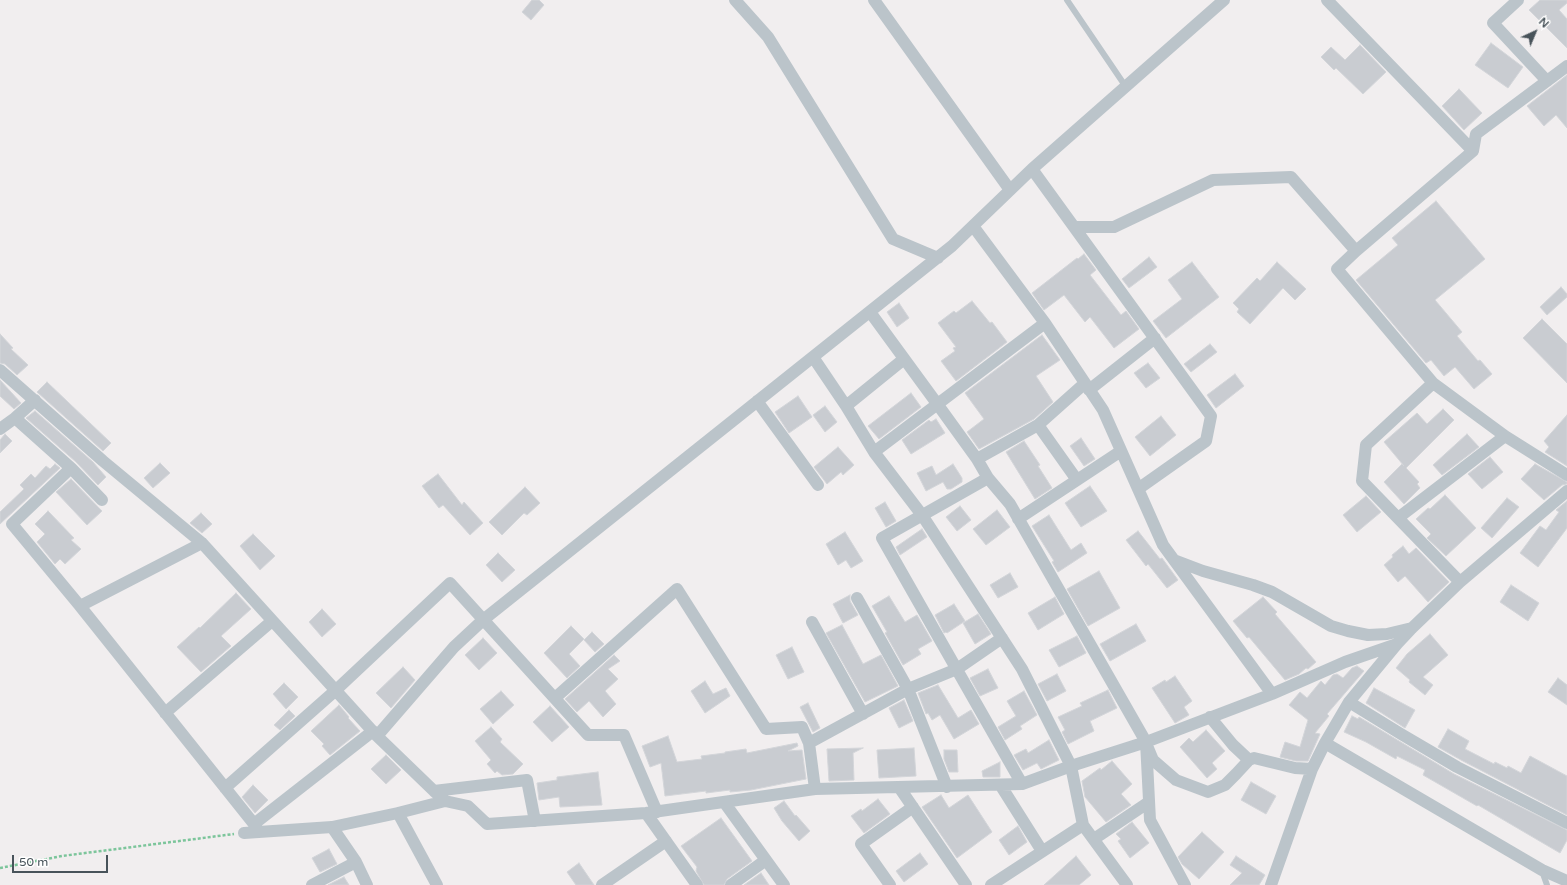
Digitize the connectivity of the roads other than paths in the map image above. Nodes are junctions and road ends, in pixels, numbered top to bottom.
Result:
1 (735, 0) edge
2 (874, 0) edge
3 (1067, 0) edge
4 (1224, 0) edge
5 (1327, 0) edge
6 (1518, 0) edge
7 (1567, 66) edge
8 (1547, 81) junction
9 (1126, 87) junction
10 (1473, 151) junction
11 (1032, 169) junction
12 (1010, 190) junction
13 (973, 226) junction
14 (1074, 228) junction
15 (1356, 251) junction
16 (938, 258) junction
17 (870, 312) junction
18 (1045, 323) junction
19 (1154, 338) junction
20 (813, 357) junction
21 (904, 359) junction
22 (0, 370) edge
23 (1433, 383) junction
24 (1087, 387) junction
25 (35, 400) junction
26 (757, 402) junction
27 (938, 405) junction
28 (846, 406) junction
29 (15, 418) junction
30 (1038, 425) junction
31 (0, 429) edge
32 (1505, 436) junction
33 (1121, 451) junction
34 (874, 452) junction
35 (977, 459) junction
36 (71, 468) junction
37 (1567, 475) edge
38 (988, 478) junction
39 (1077, 480) junction
40 (818, 485) dead end
41 (1138, 489) junction
42 (1567, 491) edge
43 (102, 500) dead end
44 (922, 515) junction
45 (1398, 518) junction
46 (1018, 519) junction
47 (202, 543) junction
48 (1174, 560) junction
49 (1460, 582) junction
50 (857, 598) dead end
51 (80, 606) junction
52 (483, 620) junction
53 (272, 621) junction
54 (812, 622) dead end
55 (1412, 628) junction
56 (1002, 638) junction
57 (1397, 644) junction
58 (957, 669) junction
59 (908, 689) junction
60 (336, 690) junction
61 (1272, 694) junction
62 (555, 698) junction
63 (1349, 702) junction
64 (165, 713) junction
65 (863, 714) junction
66 (1210, 717) junction
67 (375, 733) junction
68 (1146, 742) junction
69 (809, 743) junction
70 (1325, 743) junction
71 (1249, 760) junction
72 (1071, 766) junction
73 (1312, 769) junction
74 (1022, 784) junction
75 (1000, 786) junction
76 (899, 787) junction
77 (947, 787) junction
78 (224, 788) junction
79 (815, 789) junction
80 (434, 791) junction
81 (444, 801) junction
82 (724, 802) junction
83 (1149, 802) junction
84 (913, 807) junction
85 (651, 813) junction
86 (398, 814) junction
87 (535, 821) junction
88 (1083, 824) junction
89 (1567, 824) edge
90 (332, 827) junction
91 (257, 828) junction
92 (244, 833) road end
93 (1094, 839) junction
94 (666, 841) junction
95 (1042, 852) junction
96 (766, 860) junction
97 (356, 862) junction
98 (1542, 870) junction
99 (1567, 880) edge
100 (312, 885) edge
101 (367, 885) edge
102 (437, 885) edge
103 (602, 885) edge
104 (697, 885) edge
105 (731, 885) edge
106 (784, 885) edge
107 (890, 885) edge
108 (966, 885) edge
109 (991, 885) edge
110 (1127, 885) edge
111 (1185, 885) edge
112 (1271, 885) edge
113 (1547, 885) edge

1 - 16 street
2 - 12 street
3 - 9 lane
4 - 9 street
5 - 10 street
6 - 8 street
7 - 8 street
8 - 10 street
9 - 11 street
10 - 15 street
11 - 12 street
11 - 14 street
12 - 13 street
13 - 16 street
13 - 18 street
14 - 15 street
14 - 19 street
15 - 23 street
16 - 17 street
17 - 20 street
17 - 21 street
18 - 24 street
18 - 27 street
19 - 24 street
19 - 41 street
20 - 26 street
20 - 28 street
21 - 27 street
21 - 28 street
22 - 25 street
23 - 32 street
23 - 45 street
24 - 30 street
24 - 33 street
25 - 29 street
25 - 47 street
26 - 40 street
26 - 52 street
27 - 34 street
27 - 35 street
28 - 34 street
29 - 31 street
29 - 36 street
30 - 35 street
30 - 39 street
32 - 37 street
32 - 45 street
33 - 39 street
33 - 41 street
34 - 44 street
35 - 38 street
36 - 43 street
36 - 51 street
38 - 44 street
38 - 46 street
39 - 46 street
41 - 48 street
42 - 49 street
44 - 56 street
44 - 58 street
45 - 49 street
46 - 68 street
47 - 51 street
47 - 53 street
48 - 55 street
48 - 61 street
49 - 55 street
50 - 59 street
51 - 64 street
52 - 60 street
52 - 62 street
52 - 67 street
53 - 60 street
53 - 64 street
54 - 65 street
55 - 57 street
56 - 58 street
56 - 72 street
57 - 61 street
57 - 63 street
58 - 59 street
58 - 74 street
59 - 65 street
59 - 77 street
60 - 67 street
60 - 78 street
61 - 66 street
62 - 69 street
62 - 85 street
63 - 70 street
63 - 89 street
64 - 78 street
65 - 69 street
66 - 68 street
66 - 71 street
67 - 80 street
67 - 91 street
68 - 71 street
68 - 72 street
68 - 83 street
69 - 79 street
70 - 73 street
70 - 98 street
71 - 73 street
72 - 74 street
72 - 88 street
73 - 112 street
74 - 75 street
75 - 77 street
75 - 95 street
76 - 77 street
76 - 79 street
76 - 84 street
78 - 91 street
79 - 82 street
80 - 81 street
80 - 87 street
81 - 86 street
81 - 87 street
82 - 85 street
82 - 96 street
83 - 93 street
83 - 111 street
84 - 107 street
84 - 108 street
85 - 87 street
85 - 94 street
86 - 90 street
86 - 102 street
88 - 93 street
88 - 95 street
90 - 91 street
90 - 97 street
91 - 92 street
93 - 110 street
94 - 103 street
94 - 104 street
95 - 109 street
96 - 105 street
96 - 106 street
97 - 100 street
97 - 101 street
98 - 99 street
98 - 113 lane

